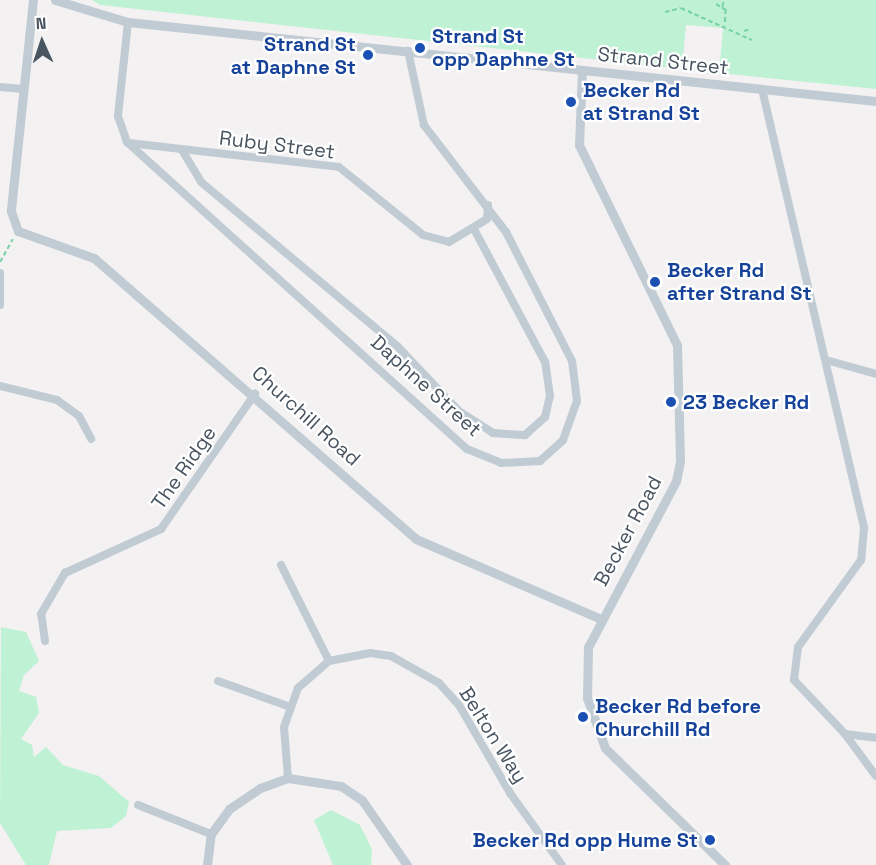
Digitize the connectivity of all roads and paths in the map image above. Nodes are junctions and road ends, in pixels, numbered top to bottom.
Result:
1 (33, 0) edge
2 (55, 0) edge
3 (724, 0) edge
4 (716, 4) dead end
5 (722, 7) junction
6 (666, 12) dead end
7 (128, 22) junction
8 (725, 27) junction
9 (750, 29) dead end
10 (743, 32) junction
11 (752, 40) dead end
12 (408, 51) junction
13 (582, 71) junction
14 (0, 87) edge
15 (23, 89) junction
16 (762, 89) junction
17 (876, 101) edge
18 (127, 142) junction
19 (182, 150) junction
20 (488, 205) junction
21 (474, 229) junction
22 (18, 231) junction
23 (0, 262) edge
24 (0, 273) edge
25 (0, 305) edge
26 (826, 360) junction
27 (876, 374) edge
28 (0, 386) edge
29 (255, 394) junction
30 (92, 439) dead end
31 (281, 565) dead end
32 (601, 619) junction
33 (45, 641) dead end
34 (329, 662) junction
35 (218, 681) dead end
36 (288, 706) junction
37 (845, 734) junction
38 (876, 738) edge
39 (876, 776) edge
40 (288, 778) junction
41 (138, 805) dead end
42 (211, 834) junction
43 (207, 865) edge
44 (407, 865) edge
45 (562, 865) edge
46 (725, 865) edge

1 - 15 street
2 - 7 street, Strand Street
3 - 5 path
4 - 5 path
5 - 8 path
6 - 8 path
7 - 12 street, Strand Street
7 - 18 street
8 - 10 path
9 - 10 path
10 - 11 path
12 - 13 street, Strand Street
12 - 20 street, Daphne Street
13 - 16 street, Strand Street
13 - 32 street, Becker Road
14 - 15 street
15 - 22 street
16 - 17 street, Strand Street
16 - 26 street
18 - 19 street, Ruby Street
18 - 20 street, Daphne Street
19 - 21 street, Ruby Street
19 - 21 street, Daphne Street
20 - 21 street
22 - 23 path
22 - 29 street, Churchill Road
24 - 25 street
26 - 27 street
26 - 37 street
28 - 30 street
29 - 32 street, Churchill Road
29 - 33 street, The Ridge
31 - 34 street
32 - 46 street, Becker Road
34 - 36 street, Belton Way
34 - 45 street, Belton Way
35 - 36 street
36 - 40 street
37 - 38 street
37 - 39 street
40 - 42 street
40 - 44 street
41 - 42 street
42 - 43 street

